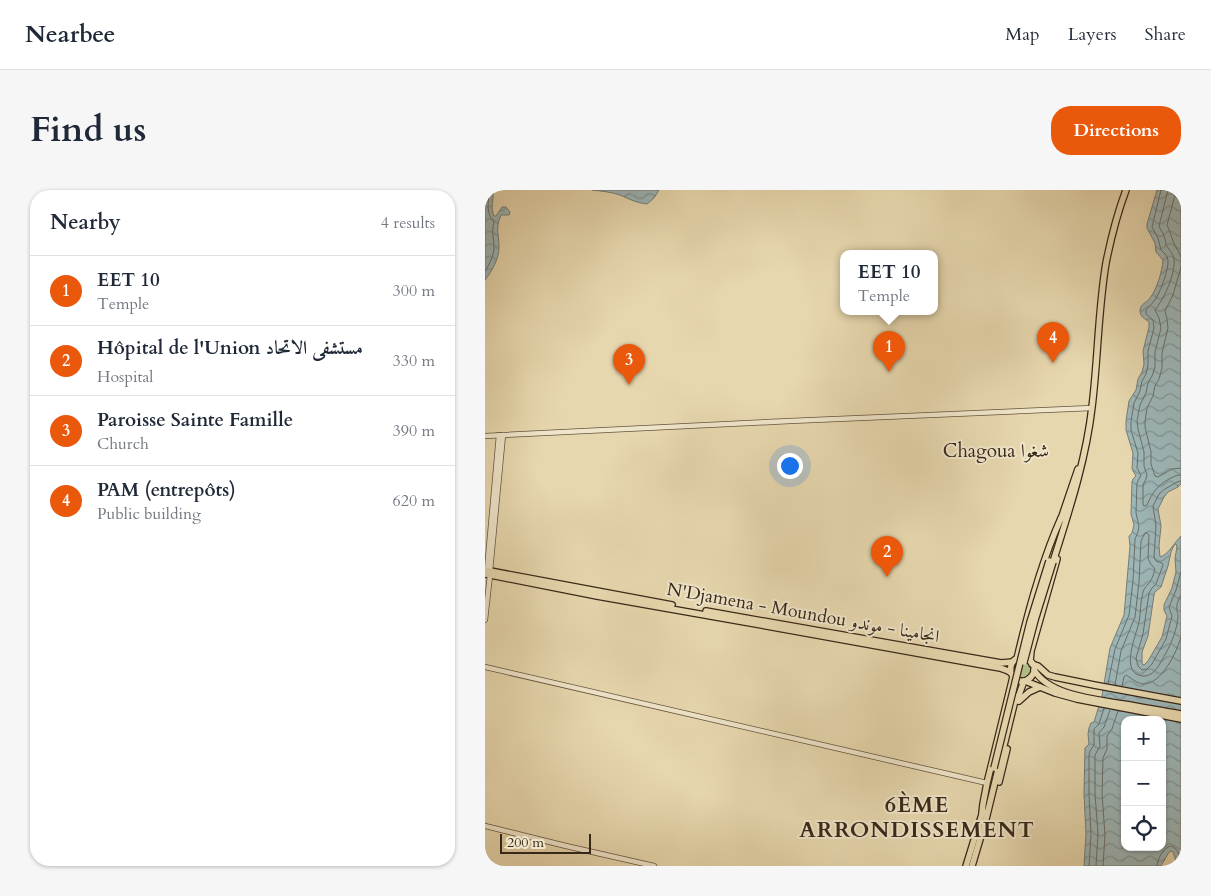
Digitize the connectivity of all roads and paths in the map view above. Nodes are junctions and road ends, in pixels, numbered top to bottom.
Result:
1 (1126, 190) edge
2 (1092, 408) junction
3 (501, 435) junction
4 (485, 436) edge
5 (1064, 519) junction
6 (487, 572) edge
7 (485, 590) edge
8 (485, 620) edge
9 (1015, 661) junction
10 (1032, 665) junction
11 (485, 667) edge
12 (1012, 675) junction
13 (1025, 681) junction
14 (1040, 687) junction
15 (1090, 700) junction
16 (1181, 701) edge
17 (1017, 702) junction
18 (1181, 714) edge
19 (1181, 719) edge
20 (996, 768) junction
21 (987, 783) junction
22 (982, 813) junction
23 (986, 819) junction
24 (485, 826) edge
25 (654, 866) edge
26 (966, 866) edge
27 (971, 866) edge

1 - 2 main road
2 - 3 street
2 - 5 main road
3 - 4 street
3 - 6 street
5 - 9 main road
5 - 10 main road
5 - 20 main road, bridge
6 - 7 street
6 - 8 street
6 - 9 main road, N'Djamena - Moundou انجامينا - موندو
6 - 12 main road, N'Djamena - Moundou انجامينا - موندو
9 - 10 main road
9 - 12 main road
10 - 13 main road
10 - 15 main road
10 - 16 main road
11 - 21 street
12 - 13 main road
12 - 21 main road
13 - 14 main road
13 - 17 main road
14 - 15 main road
14 - 17 main road
15 - 18 main road
15 - 19 main road
17 - 23 main road
20 - 22 main road
20 - 23 main road
21 - 22 main road
22 - 26 main road
23 - 27 main road
24 - 25 street

